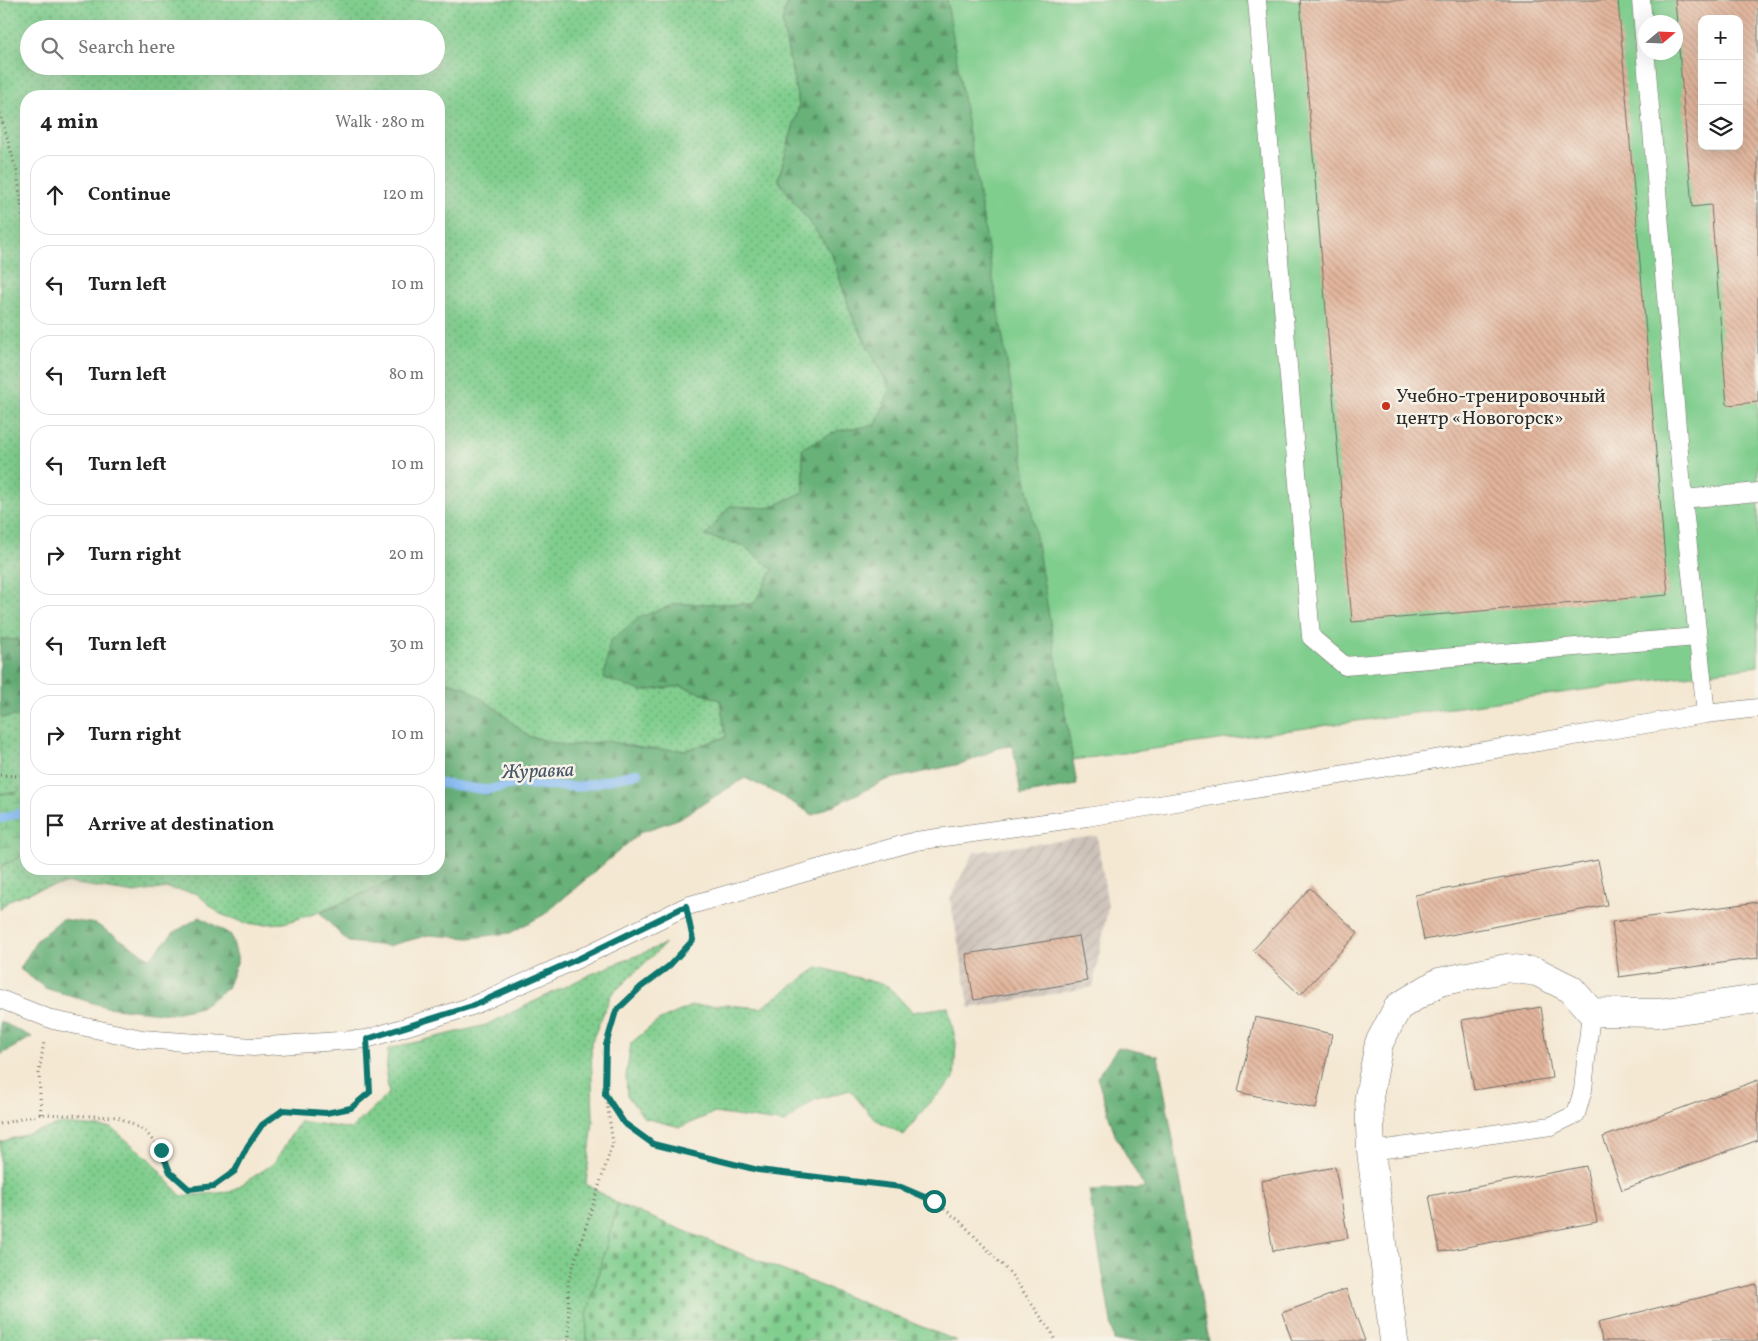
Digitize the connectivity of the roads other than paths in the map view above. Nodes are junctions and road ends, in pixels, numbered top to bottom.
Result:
1 (1257, 0) edge
2 (1641, 0) edge
3 (1758, 492) edge
4 (1683, 499) junction
5 (1697, 637) junction
6 (1758, 708) edge
7 (1706, 714) junction
8 (0, 999) edge
9 (1758, 999) edge
10 (1591, 1012) junction
11 (1371, 1151) junction
12 (1394, 1341) edge

1 - 5 lane
2 - 4 lane
3 - 4 lane
4 - 5 lane
5 - 7 lane
6 - 7 lane
7 - 8 lane
9 - 10 street
10 - 11 lane
10 - 11 street
11 - 12 street

